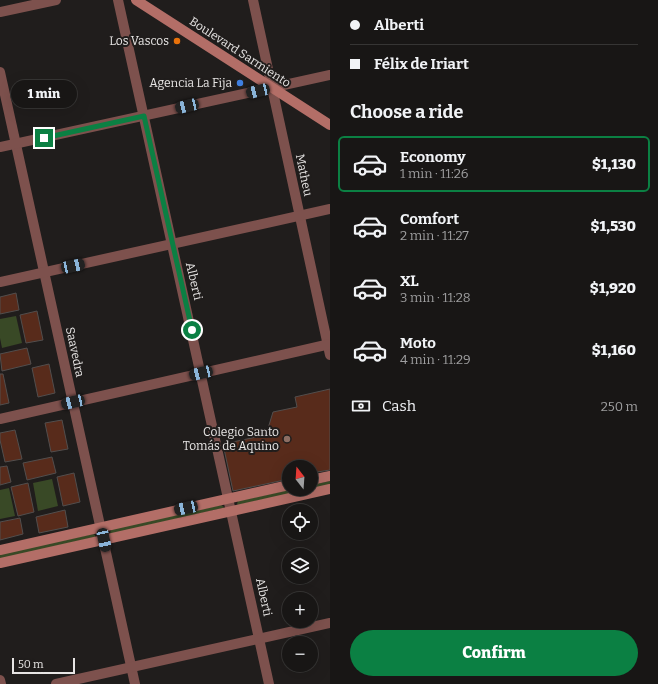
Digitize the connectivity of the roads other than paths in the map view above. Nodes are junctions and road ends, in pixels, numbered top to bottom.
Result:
1 (56, 0) edge
2 (118, 0) edge
3 (136, 0) edge
4 (253, 0) edge
5 (0, 12) edge
6 (0, 72) edge
7 (330, 75) edge
8 (272, 88) junction
9 (144, 116) junction
10 (330, 125) edge
11 (16, 144) junction
12 (0, 148) edge
13 (330, 209) edge
14 (299, 216) junction
15 (172, 244) junction
16 (45, 272) junction
17 (0, 282) edge
18 (329, 344) edge
19 (330, 355) edge
20 (201, 373) junction
21 (73, 402) junction
22 (0, 419) edge
23 (330, 476) edge
24 (318, 479) edge
25 (282, 487) edge
26 (330, 489) edge
27 (229, 499) junction
28 (232, 511) junction
29 (101, 527) junction
30 (104, 540) junction
31 (0, 550) edge
32 (0, 563) edge
33 (330, 623) edge
34 (260, 639) junction
35 (132, 667) junction
36 (0, 680) edge
37 (1, 684) edge
38 (56, 684) edge
39 (135, 684) edge
40 (270, 684) edge

1 - 5 street
2 - 9 street, Alberti
3 - 8 main road, Boulevard Sarmiento
4 - 8 street, Matheu
6 - 11 street, Saavedra
7 - 8 street
8 - 9 street
8 - 10 main road, Boulevard Sarmiento
8 - 14 street, Matheu
9 - 11 street
9 - 15 street, Alberti
11 - 12 street
11 - 16 street, Saavedra
13 - 14 street
14 - 15 street
14 - 18 street, Matheu
15 - 16 street
15 - 20 street, Alberti
16 - 17 street
16 - 21 street, Saavedra
18 - 19 street, Matheu
18 - 20 street
20 - 21 street
20 - 27 street, Alberti
21 - 22 street
21 - 29 street, Saavedra
23 - 24 main road
25 - 27 main road
26 - 28 main road
27 - 28 street, Alberti
27 - 29 main road
28 - 30 main road
28 - 34 street, Alberti
29 - 30 street, Saavedra
29 - 31 main road
30 - 32 main road
30 - 35 street, Saavedra
33 - 34 street
34 - 35 street
34 - 40 street, Alberti
35 - 38 street
35 - 39 street, Saavedra
36 - 37 street

